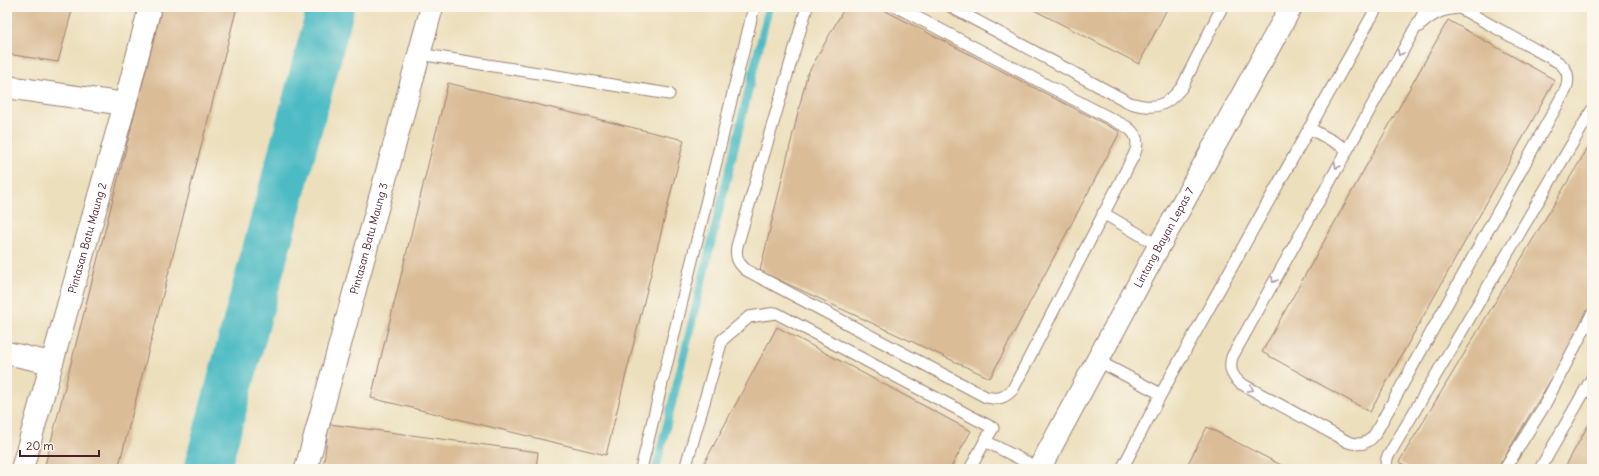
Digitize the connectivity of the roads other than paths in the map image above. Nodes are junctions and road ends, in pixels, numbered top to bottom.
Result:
1 (150, 7) edge
2 (432, 7) edge
3 (754, 7) edge
4 (807, 7) edge
5 (897, 7) edge
6 (951, 7) edge
7 (1222, 7) edge
8 (1291, 7) edge
9 (1377, 7) edge
10 (1427, 7) edge
11 (1459, 7) edge
12 (1411, 33) junction
13 (419, 54) junction
14 (7, 87) edge
15 (669, 94) dead end
16 (125, 104) junction
17 (1592, 110) edge
18 (1309, 128) junction
19 (1347, 149) junction
20 (1103, 213) junction
21 (1159, 246) junction
22 (1592, 314) edge
23 (7, 353) edge
24 (1098, 361) junction
25 (51, 363) junction
26 (1592, 378) edge
27 (1161, 394) junction
28 (985, 442) junction
29 (22, 469) edge
30 (306, 469) edge
31 (641, 469) edge
32 (685, 469) edge
33 (970, 469) edge
34 (1039, 469) edge
35 (1122, 469) edge
36 (1388, 469) edge
37 (1505, 469) edge
38 (1540, 469) edge

1 - 16 street, Pintasan Batu Maung 2
2 - 13 street, Pintasan Batu Maung 3
3 - 31 lane
4 - 20 lane
5 - 20 lane
6 - 7 lane
8 - 21 street, Lintang Bayan Lepas 7
9 - 18 lane
10 - 12 lane
11 - 12 lane
19 -> 11 lane
12 -> 19 lane
13 - 15 lane
13 - 30 street, Pintasan Batu Maung 3
14 - 16 street
16 - 25 street, Pintasan Batu Maung 2
17 - 36 lane
18 - 19 lane
18 - 27 lane
20 - 21 lane
21 - 24 street, Lintang Bayan Lepas 7
22 - 37 lane
23 - 25 street
24 - 27 lane
24 - 34 street, Lintang Bayan Lepas 7
25 - 29 street, Pintasan Batu Maung 2
26 - 38 lane
27 - 35 lane
28 - 32 lane
28 - 33 lane
28 - 34 lane

